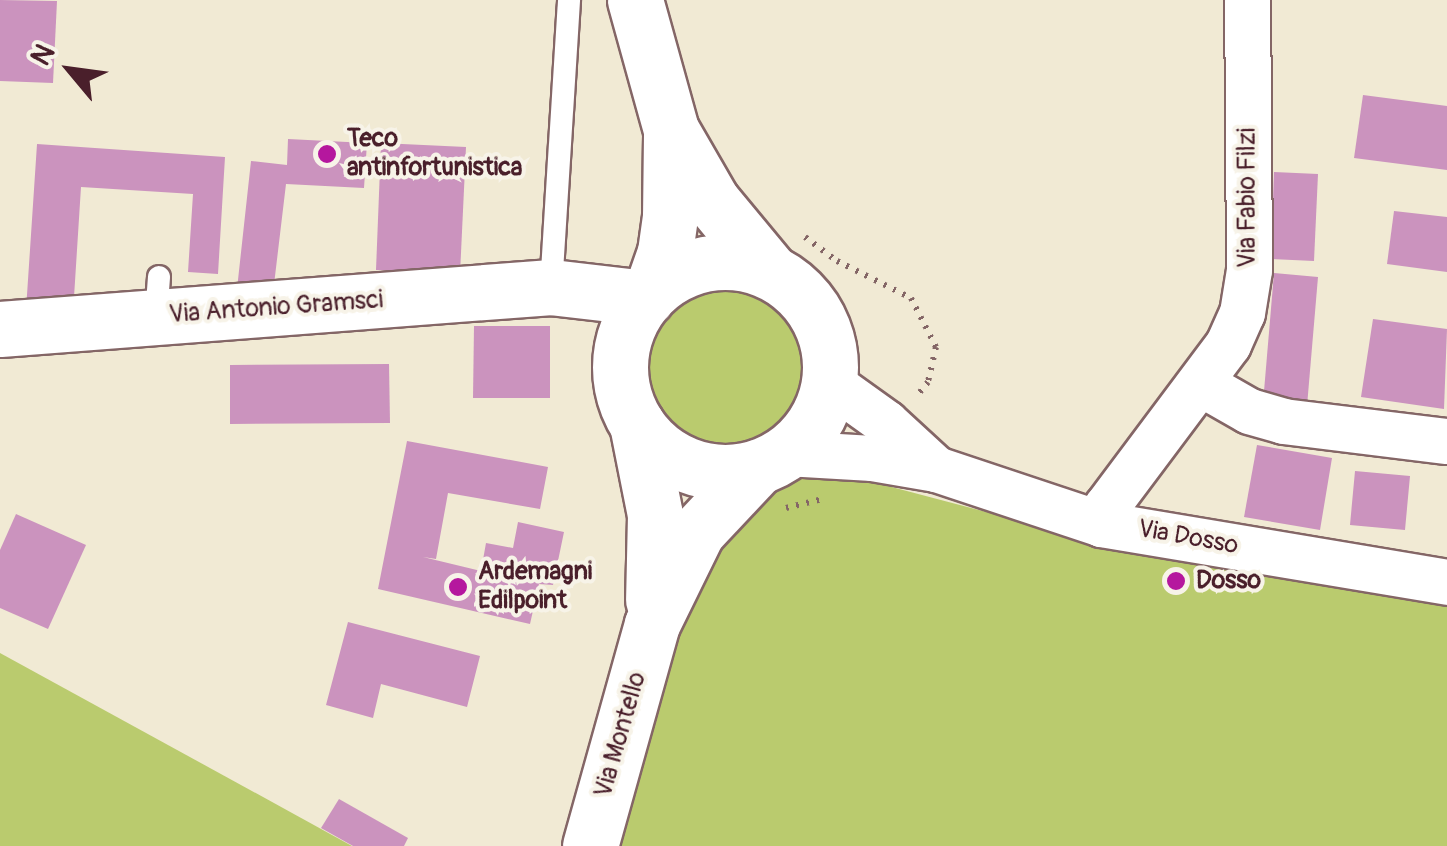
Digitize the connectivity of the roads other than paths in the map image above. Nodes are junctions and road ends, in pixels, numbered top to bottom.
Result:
1 (569, 0) edge
2 (635, 0) edge
3 (1247, 0) edge
4 (671, 130) junction
5 (770, 271) junction
6 (551, 286) junction
7 (649, 295) junction
8 (0, 330) edge
9 (621, 348) junction
10 (829, 382) junction
11 (1200, 383) junction
12 (637, 424) junction
13 (1447, 441) edge
14 (772, 460) junction
15 (936, 469) junction
16 (1101, 524) junction
17 (1447, 582) edge
18 (652, 624) junction
19 (590, 846) edge

1 - 6 lane
2 - 4 street
3 - 11 street, Via Fabio Filzi
4 - 5 street
4 - 7 street
5 - 7 street
5 - 10 street
6 - 7 street, Via Antonio Gramsci
6 - 8 street, Via Antonio Gramsci
6 - 9 street
7 - 9 street
9 - 12 street
10 - 14 street
10 - 15 street, Via Dosso
11 - 13 street
11 - 16 street, Via Fabio Filzi
12 - 14 street
12 - 18 street, Via Montello
14 - 15 street, Via Dosso
14 - 18 street, Via Montello
15 - 16 street, Via Dosso
16 - 17 street, Via Dosso
18 - 19 street, Via Montello

